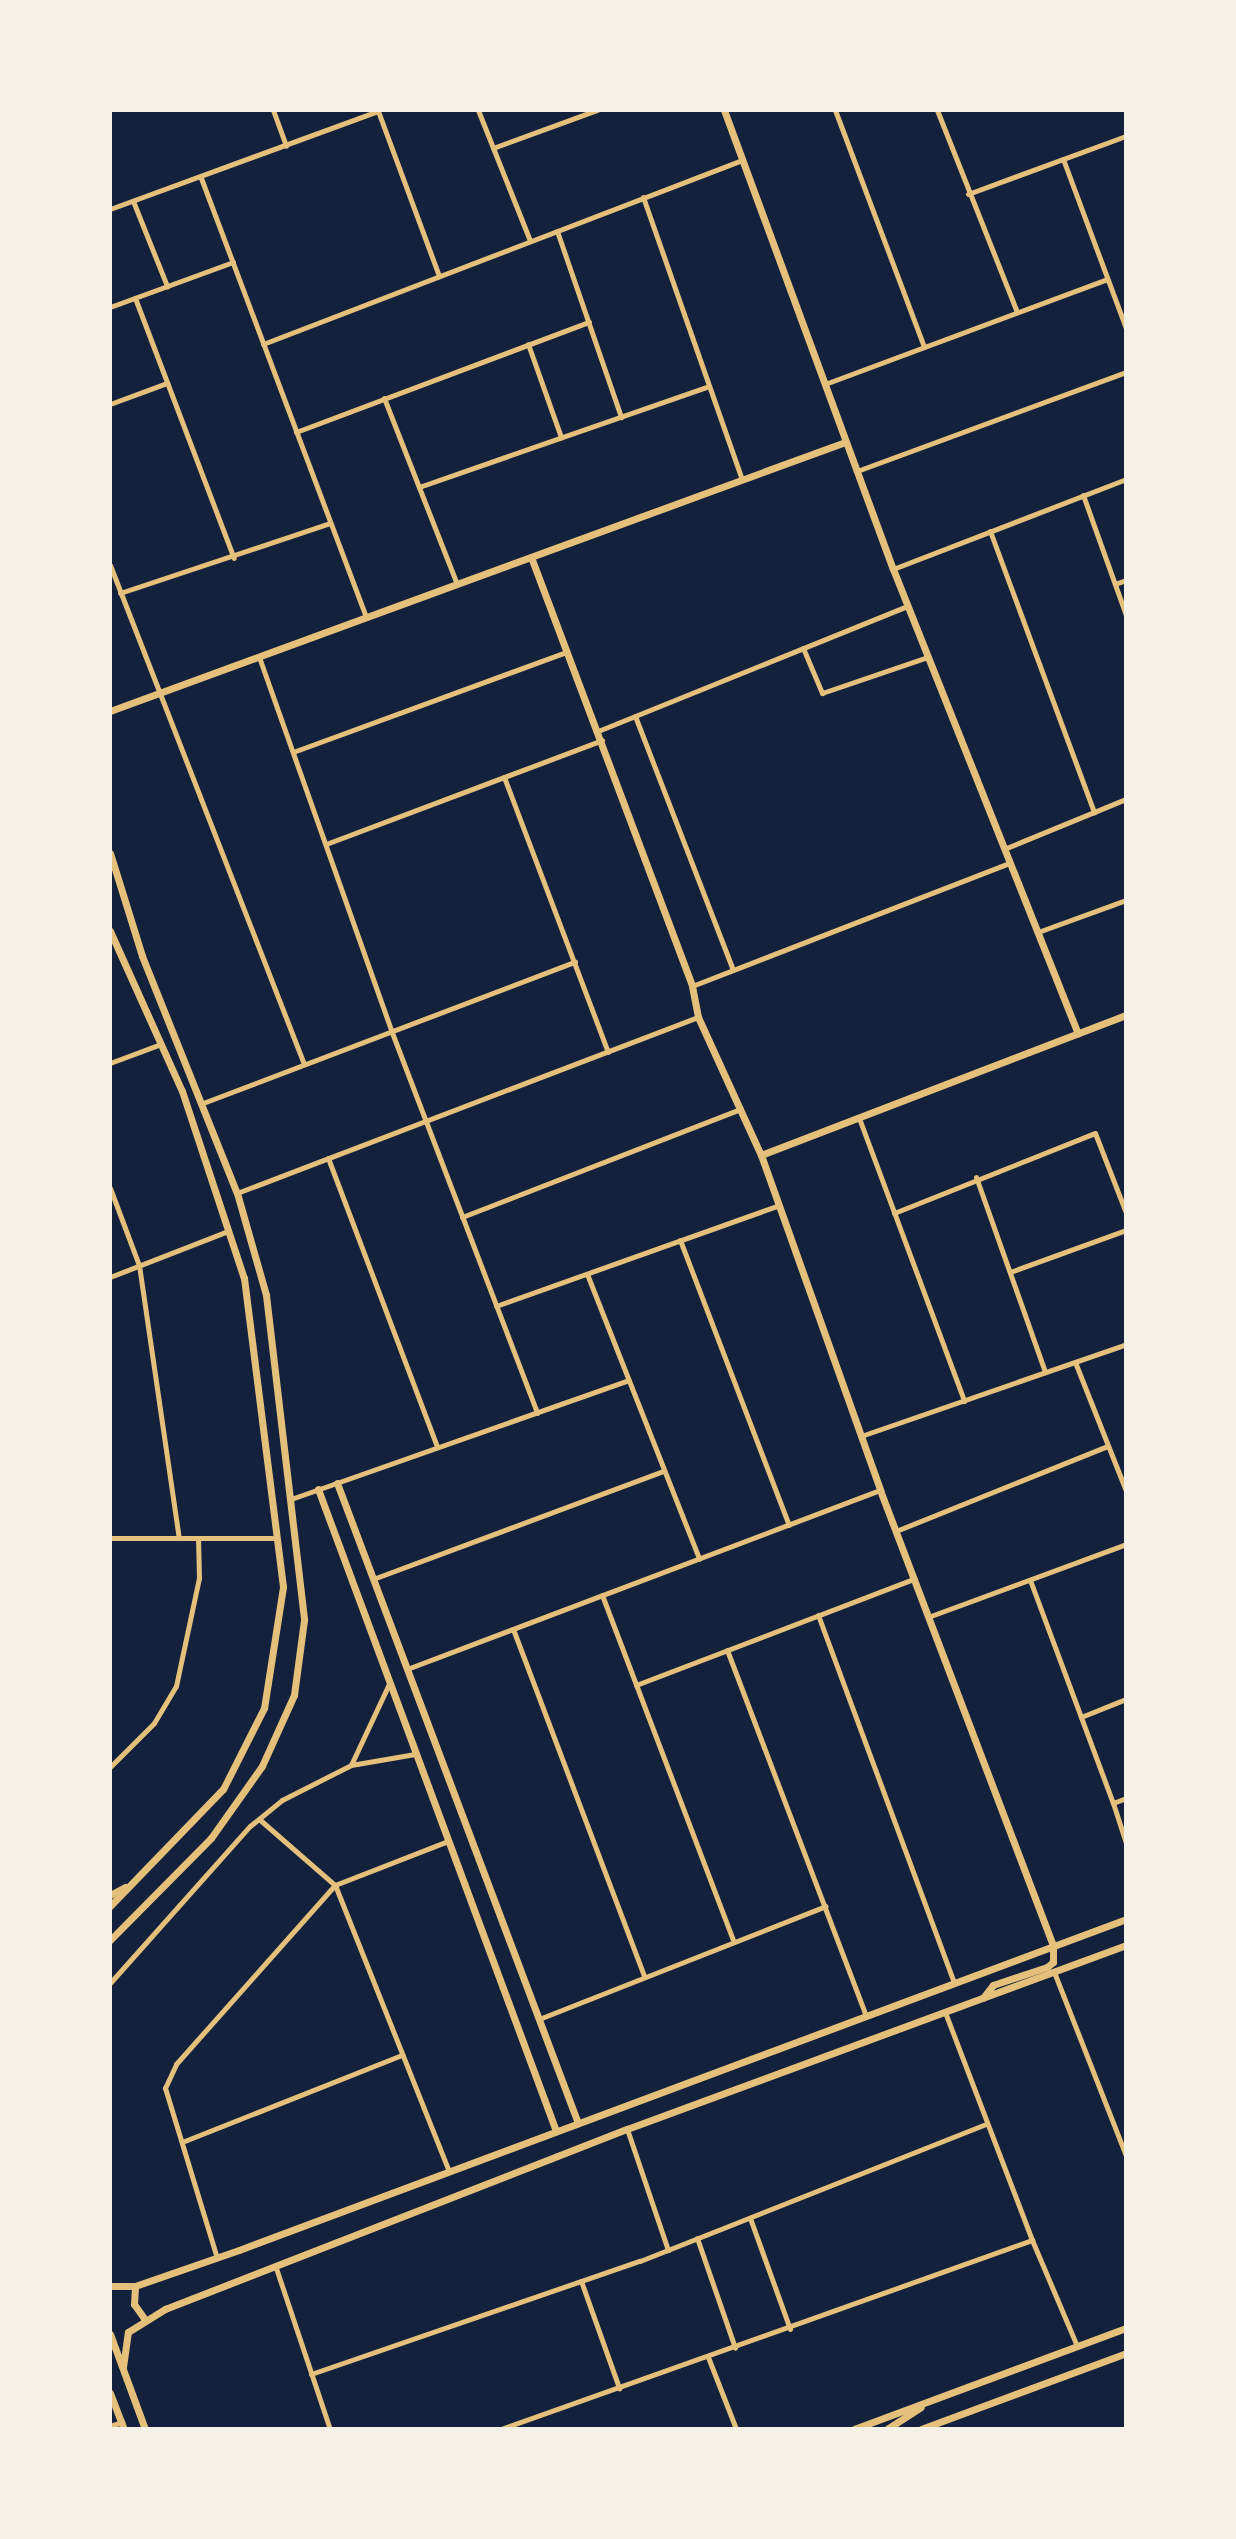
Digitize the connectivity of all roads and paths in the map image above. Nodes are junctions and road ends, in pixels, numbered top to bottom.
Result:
1 (273, 110) edge
2 (378, 110) edge
3 (478, 110) edge
4 (597, 110) edge
5 (724, 110) edge
6 (835, 110) edge
7 (937, 110) edge
8 (1126, 136) edge
9 (286, 146) junction
10 (493, 148) junction
11 (1063, 159) junction
12 (742, 160) junction
13 (201, 178) junction
14 (968, 194) junction
15 (643, 197) junction
16 (133, 201) junction
17 (110, 209) edge
18 (557, 231) junction
19 (530, 241) junction
20 (233, 262) junction
21 (439, 276) junction
22 (1107, 279) junction
23 (167, 286) junction
24 (135, 298) junction
25 (110, 307) edge
26 (1017, 312) junction
27 (589, 322) junction
28 (1126, 328) edge
29 (263, 344) junction
30 (528, 344) junction
31 (924, 347) junction
32 (1126, 372) edge
33 (167, 383) junction
34 (824, 384) junction
35 (706, 387) junction
36 (384, 398) junction
37 (110, 404) edge
38 (621, 417) junction
39 (296, 432) junction
40 (561, 437) junction
41 (845, 442) junction
42 (856, 472) junction
43 (1126, 479) edge
44 (743, 480) junction
45 (419, 487) junction
46 (1083, 495) junction
47 (330, 523) junction
48 (990, 531) junction
49 (531, 557) junction
50 (234, 558) junction
51 (110, 565) edge
52 (893, 569) junction
53 (1126, 580) edge
54 (457, 584) junction
55 (1115, 584) junction
56 (120, 593) junction
57 (908, 606) junction
58 (1126, 615) edge
59 (366, 618) junction
60 (803, 648) junction
61 (568, 652) junction
62 (259, 657) junction
63 (928, 657) junction
64 (159, 692) junction
65 (110, 711) edge
66 (635, 716) junction
67 (598, 731) junction
68 (602, 740) junction
69 (293, 752) junction
70 (504, 777) junction
71 (1126, 799) edge
72 (1094, 812) junction
73 (326, 844) junction
74 (1004, 849) junction
75 (110, 853) edge
76 (1009, 863) junction
77 (1126, 900) edge
78 (110, 931) edge
79 (1038, 932) junction
80 (111, 942) edge
81 (120, 958) junction
82 (110, 962) edge
83 (575, 962) junction
84 (733, 970) junction
85 (692, 986) junction
86 (1126, 1015) edge
87 (698, 1017) junction
88 (391, 1030) junction
89 (1078, 1034) junction
90 (161, 1044) junction
91 (608, 1052) junction
92 (110, 1063) edge
93 (304, 1064) junction
94 (203, 1103) junction
95 (743, 1108) junction
96 (859, 1118) junction
97 (426, 1121) junction
98 (761, 1155) junction
99 (328, 1158) junction
100 (976, 1177) junction
101 (110, 1188) edge
102 (237, 1193) junction
103 (779, 1205) junction
104 (894, 1213) junction
105 (1126, 1213) edge
106 (462, 1217) junction
107 (230, 1230) junction
108 (1126, 1230) edge
109 (680, 1240) junction
110 (139, 1265) junction
111 (1010, 1272) junction
112 (587, 1274) junction
113 (110, 1277) edge
114 (496, 1306) junction
115 (1126, 1344) edge
116 (1075, 1362) junction
117 (1045, 1372) junction
118 (629, 1380) junction
119 (964, 1401) junction
120 (537, 1413) junction
121 (861, 1436) junction
122 (1107, 1446) junction
123 (437, 1447) junction
124 (664, 1471) junction
125 (337, 1483) junction
126 (318, 1489) junction
127 (880, 1490) junction
128 (1126, 1491) edge
129 (291, 1499) junction
130 (789, 1525) junction
131 (896, 1531) junction
132 (110, 1538) edge
133 (179, 1538) junction
134 (198, 1538) junction
135 (278, 1538) junction
136 (1126, 1544) edge
137 (699, 1559) junction
138 (914, 1579) junction
139 (372, 1580) junction
140 (1030, 1580) junction
141 (602, 1595) junction
142 (818, 1615) junction
143 (928, 1617) junction
144 (513, 1629) junction
145 (727, 1650) junction
146 (406, 1669) junction
147 (389, 1684) junction
148 (636, 1685) junction
149 (1126, 1699) edge
150 (1081, 1717) junction
151 (415, 1754) junction
152 (351, 1765) junction
153 (110, 1767) edge
154 (1126, 1798) edge
155 (1113, 1803) junction
156 (259, 1819) junction
157 (448, 1841) junction
158 (1126, 1843) edge
159 (134, 1881) junction
160 (335, 1885) junction
161 (110, 1895) edge
162 (110, 1906) edge
163 (826, 1906) junction
164 (1126, 1919) edge
165 (733, 1939) junction
166 (110, 1940) edge
167 (1126, 1945) edge
168 (1053, 1946) junction
169 (1054, 1972) junction
170 (644, 1976) junction
171 (110, 1983) edge
172 (954, 1983) junction
173 (983, 1998) junction
174 (945, 2012) junction
175 (866, 2016) junction
176 (539, 2019) junction
177 (402, 2055) junction
178 (578, 2123) junction
179 (984, 2125) junction
180 (627, 2129) junction
181 (556, 2131) junction
182 (182, 2142) junction
183 (1126, 2156) edge
184 (449, 2171) junction
185 (750, 2218) junction
186 (697, 2238) junction
187 (1032, 2240) junction
188 (668, 2250) junction
189 (217, 2258) junction
190 (276, 2268) junction
191 (581, 2281) junction
192 (110, 2286) edge
193 (135, 2286) junction
194 (145, 2320) junction
195 (1126, 2328) edge
196 (790, 2329) junction
197 (110, 2334) edge
198 (1077, 2346) junction
199 (735, 2348) junction
200 (1126, 2353) edge
201 (708, 2357) junction
202 (123, 2367) junction
203 (311, 2374) junction
204 (619, 2388) junction
205 (110, 2393) edge
206 (929, 2402) junction
207 (110, 2426) edge
208 (123, 2426) edge
209 (145, 2429) edge
210 (330, 2429) edge
211 (501, 2429) edge
212 (736, 2429) edge
213 (854, 2429) edge
214 (887, 2429) edge
215 (921, 2429) edge

1 - 9 street
2 - 9 street
2 - 21 street
3 - 10 street
4 - 10 street
5 - 12 street
6 - 31 street
7 - 14 street
8 - 11 street
9 - 13 street
10 - 19 street
11 - 14 street
11 - 22 street
12 - 15 street
12 - 34 street
13 - 16 street
13 - 20 street
14 - 26 street
15 - 18 street
15 - 35 street
16 - 17 street
16 - 23 street
18 - 19 street
18 - 27 street
19 - 21 street
20 - 23 street
20 - 29 street
21 - 29 street
22 - 26 street
22 - 28 street
23 - 24 street
24 - 25 street
24 - 33 street
26 - 31 street
27 - 30 street
27 - 38 street
29 - 39 street
30 - 36 street
30 - 40 street
31 - 34 street
32 - 42 street
33 - 37 street
33 - 50 street
34 - 41 street
35 - 38 street
35 - 44 street
36 - 39 street
36 - 45 street
38 - 40 street
39 - 47 street
40 - 45 street
41 - 42 street
41 - 44 street
42 - 52 street
43 - 46 street
44 - 49 street
45 - 54 street
46 - 48 street
46 - 55 street
47 - 50 street
47 - 59 street
48 - 52 street
48 - 72 street
49 - 54 street
49 - 61 street
50 - 56 street
51 - 56 street
52 - 57 street
53 - 55 street
54 - 59 street
55 - 58 street
56 - 64 street
57 - 60 street
57 - 63 street
59 - 62 street
60 - 63 street
60 - 66 street
61 - 67 street
61 - 69 street
62 - 64 street
62 - 69 street
63 - 74 street
64 - 65 street
64 - 93 street
66 - 67 street
66 - 84 street
67 - 68 street
68 - 70 street
68 - 85 street
69 - 73 street
70 - 73 street
70 - 83 street
71 - 72 street
72 - 74 street
73 - 88 street
74 - 76 street
75 - 94 street
76 - 79 street
76 - 84 street
77 - 79 street
78 - 80 street
79 - 89 street
80 - 81 street
81 - 82 street
81 - 90 street
83 - 88 street
83 - 91 street
84 - 85 street
85 - 87 street
86 - 89 street
87 - 91 street
87 - 95 street
88 - 93 street
88 - 97 street
89 - 96 street
90 - 92 street
90 - 107 street
91 - 97 street
93 - 94 street
94 - 102 street
95 - 98 street
95 - 106 street
96 - 98 street
96 - 104 street
97 - 99 street
97 - 106 street
98 - 103 street
99 - 102 street
99 - 123 street
100 - 104 street
100 - 105 street
100 - 111 street
101 - 110 street
102 - 129 street
103 - 109 street
103 - 121 street
104 - 119 street
106 - 114 street
107 - 110 street
107 - 135 street
108 - 111 street
109 - 112 street
109 - 130 street
110 - 113 street
110 - 133 street
111 - 117 street
112 - 114 street
112 - 118 street
114 - 120 street
115 - 116 street
116 - 117 street
116 - 122 street
117 - 119 street
118 - 120 street
118 - 124 street
119 - 121 street
120 - 123 street
121 - 127 street
122 - 128 street
122 - 131 street
123 - 125 street
124 - 137 street
124 - 139 street
125 - 126 street
125 - 139 street
126 - 129 street
126 - 147 street
127 - 130 street
127 - 131 street
129 - 166 street
130 - 137 street
131 - 138 street
132 - 133 street
133 - 134 street
134 - 135 street
134 - 153 street
135 - 159 street
136 - 140 street
137 - 141 street
138 - 142 street
138 - 143 street
139 - 146 street
140 - 143 street
140 - 150 street
141 - 144 street
141 - 148 street
142 - 145 street
142 - 172 street
143 - 168 street
144 - 146 street
144 - 170 street
145 - 148 street
145 - 163 street
146 - 176 street
147 - 151 street
147 - 152 street
148 - 165 street
149 - 150 street
150 - 155 street
151 - 152 street
151 - 157 street
152 - 156 street
154 - 155 street
155 - 158 street
156 - 160 street
156 - 171 street
157 - 160 street
157 - 181 street
159 - 161 street
159 - 162 street
160 - 177 street
160 - 182 street
163 - 165 street
163 - 175 street
164 - 168 street
165 - 170 street
167 - 169 street
168 - 172 street
168 - 173 street
169 - 173 street
169 - 183 street
170 - 176 street
172 - 175 street
173 - 174 street
174 - 179 street
174 - 180 street
175 - 178 street
176 - 178 street
177 - 182 street
177 - 184 street
178 - 181 street
179 - 185 street
179 - 187 street
180 - 188 street
180 - 190 street
181 - 184 street
182 - 189 street
184 - 189 street
185 - 186 street
185 - 196 street
186 - 188 street
186 - 199 street
187 - 196 street
187 - 198 street
188 - 191 street
189 - 193 street
190 - 194 street
190 - 203 street
191 - 203 street
191 - 204 street
192 - 193 street
193 - 194 street
194 - 202 street
195 - 198 street
196 - 199 street
197 - 202 street
198 - 206 street
199 - 201 street
200 - 215 street
201 - 204 street
201 - 212 street
202 - 209 street
203 - 210 street
204 - 211 street
205 - 208 street
206 - 213 street
206 - 214 street
207 - 208 street

